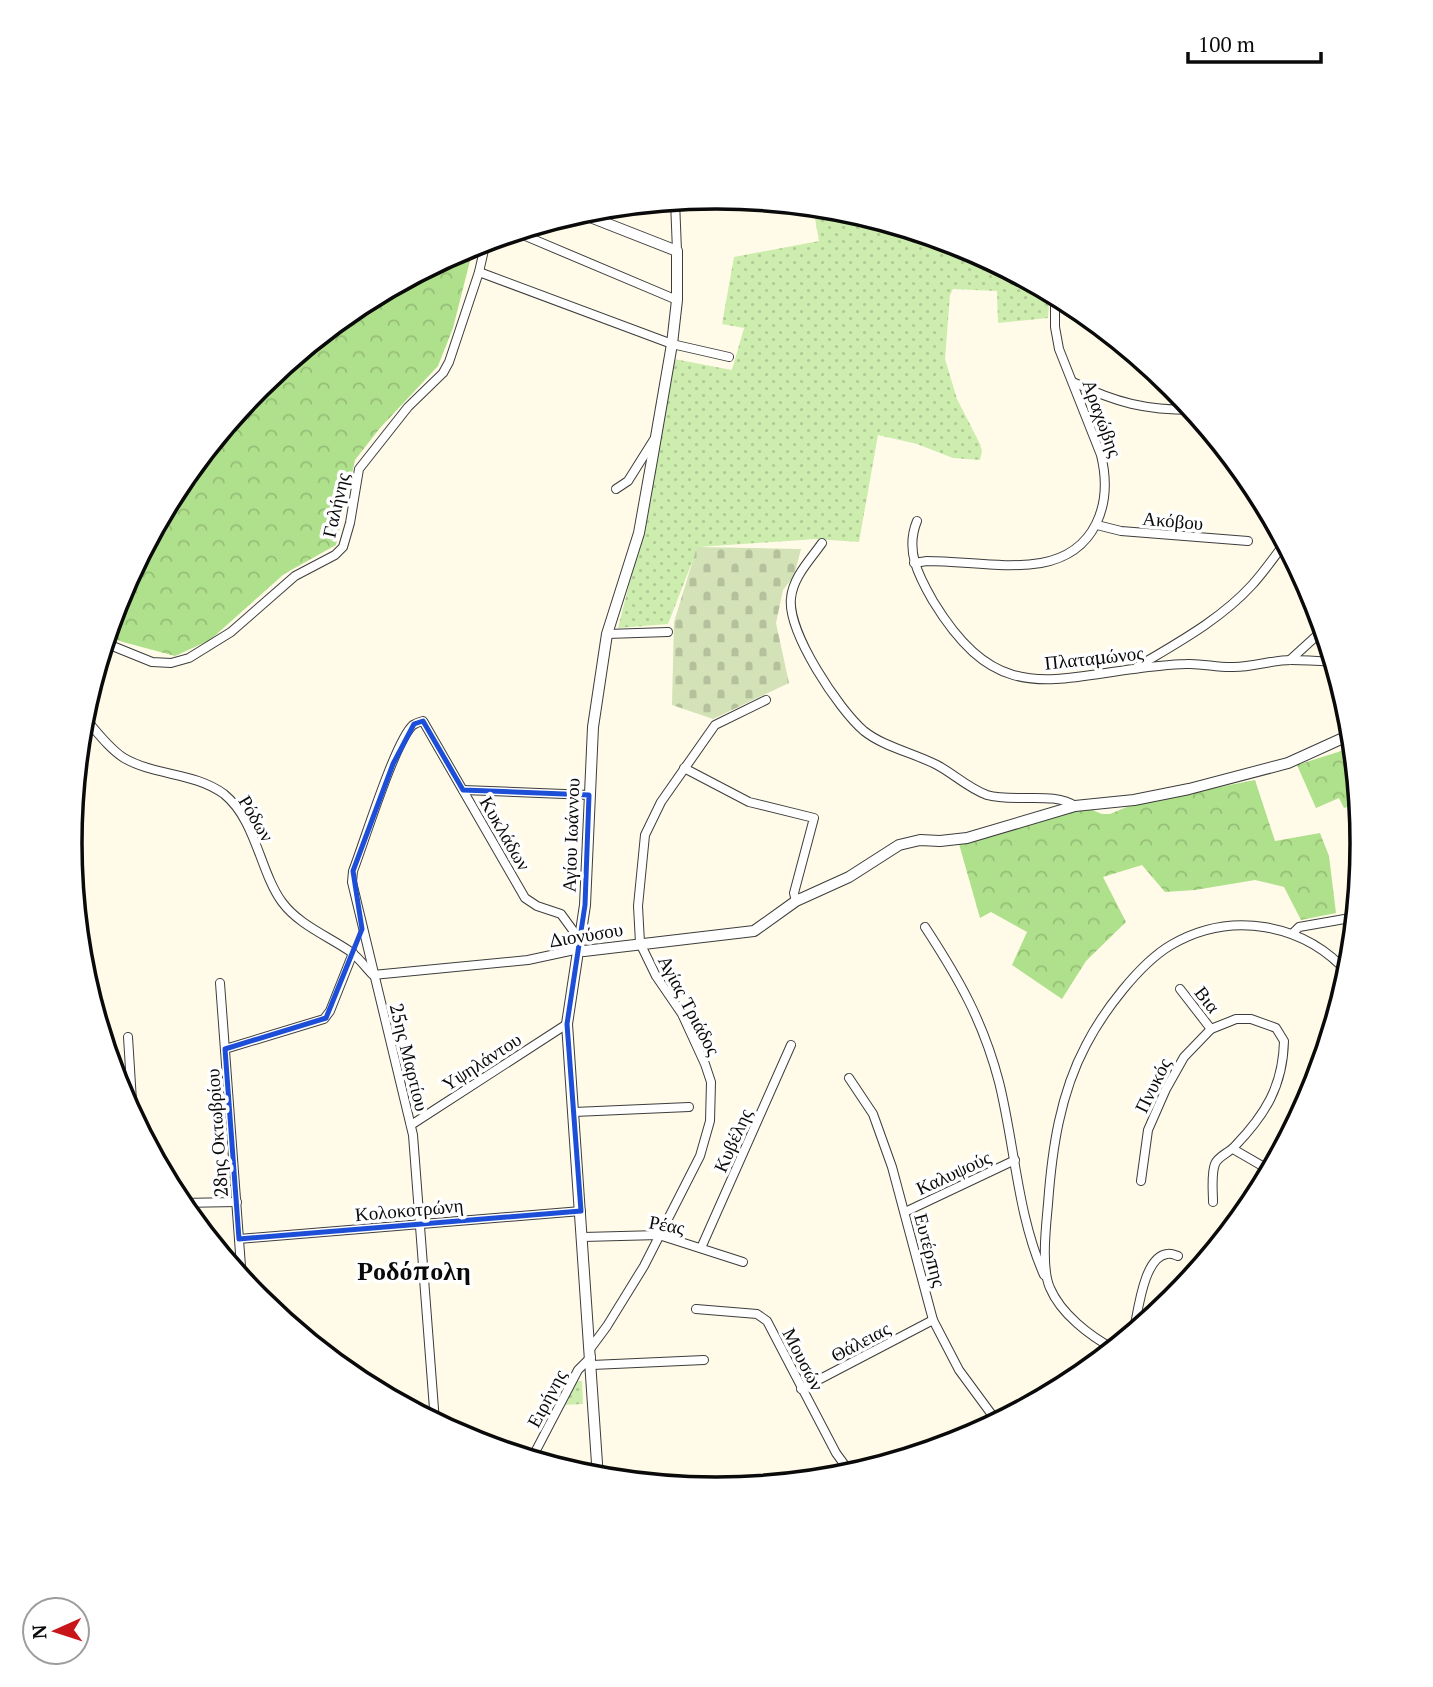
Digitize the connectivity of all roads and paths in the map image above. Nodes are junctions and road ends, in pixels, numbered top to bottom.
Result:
1 (675, 211) edge
2 (600, 220) edge
3 (530, 238) edge
4 (677, 251) junction
5 (483, 255) edge
6 (479, 272) junction
7 (677, 300) junction
8 (1056, 308) edge
9 (672, 344) junction
10 (729, 357) dead end
11 (1073, 382) junction
12 (1179, 410) edge
13 (654, 438) junction
14 (616, 489) dead end
15 (917, 521) dead end
16 (1097, 525) junction
17 (1248, 541) dead end
18 (822, 543) dead end
19 (1279, 551) edge
20 (914, 563) junction
21 (668, 632) dead end
22 (607, 634) junction
23 (1316, 637) edge
24 (114, 647) edge
25 (1290, 660) junction
26 (1324, 662) edge
27 (1135, 668) junction
28 (766, 700) dead end
29 (423, 721) joint
30 (93, 727) edge
31 (1342, 739) edge
32 (684, 768) junction
33 (463, 790) junction
34 (589, 794) junction
35 (1075, 806) junction
36 (796, 901) junction
37 (1346, 919) edge
38 (925, 927) dead end
39 (1293, 933) junction
40 (640, 943) junction
41 (580, 945) junction
42 (353, 953) junction
43 (1339, 965) edge
44 (373, 975) junction
45 (220, 983) dead end
46 (1180, 989) dead end
47 (567, 1024) junction
48 (1211, 1028) junction
49 (128, 1037) dead end
50 (791, 1045) dead end
51 (225, 1049) junction
52 (849, 1078) dead end
53 (131, 1086) edge
54 (689, 1107) dead end
55 (574, 1112) junction
56 (411, 1125) junction
57 (1233, 1149) junction
58 (1015, 1160) junction
59 (1263, 1166) edge
60 (1141, 1181) dead end
61 (237, 1202) junction
62 (1213, 1202) dead end
63 (194, 1203) edge
64 (581, 1211) junction
65 (905, 1212) junction
66 (421, 1224) junction
67 (659, 1235) junction
68 (583, 1237) junction
69 (239, 1239) junction
70 (701, 1248) junction
71 (1178, 1256) dead end
72 (743, 1262) dead end
73 (241, 1263) edge
74 (1048, 1284) junction
75 (696, 1309) dead end
76 (1136, 1319) edge
77 (933, 1320) junction
78 (1107, 1344) edge
79 (591, 1357) junction
80 (704, 1360) dead end
81 (802, 1389) junction
82 (434, 1411) edge
83 (992, 1414) edge
84 (536, 1451) edge
85 (845, 1465) edge
86 (597, 1467) edge

1 - 4 street, Αγίου Ιωάννου
2 - 4 street
3 - 7 street
4 - 7 street, Αγίου Ιωάννου
5 - 6 street, Γαλήνης
6 - 9 street
6 - 24 street, Γαλήνης
7 - 9 street, Αγίου Ιωάννου
8 - 11 street, Αραχώβης
9 - 10 street
9 - 13 street, Αγίου Ιωάννου
11 - 12 street
11 - 16 street, Αραχώβης
13 - 14 street
13 - 22 street, Αγίου Ιωάννου
15 - 20 street, Πλαταμώνος
16 - 17 street, Ακόβου
16 - 20 street
18 - 35 street
19 - 27 street
20 - 27 street, Πλαταμώνος
21 - 22 street
22 - 34 street, Αγίου Ιωάννου
23 - 25 street
25 - 26 street, Πλαταμώνος
25 - 27 street, Πλαταμώνος
28 - 32 street, Αγίας Τριάδος
29 - 33 street, Κυκλάδων
29 - 44 street, 25ης Μαρτίου
30 - 42 street, Ρόδων
31 - 35 street, Διονύσου
32 - 36 street
32 - 40 street, Αγίας Τριάδος
33 - 34 street
33 - 41 street, Κυκλάδων
34 - 41 street, Αγίου Ιωάννου
35 - 36 street, Διονύσου
36 - 40 street, Διονύσου
37 - 39 street
38 - 58 street
39 - 43 street
39 - 74 street
40 - 41 street, Διονύσου
40 - 67 street, Αγίας Τριάδος
41 - 44 street, Διονύσου
41 - 47 street, Αγίου Ιωάννου
42 - 44 street, Ρόδων
42 - 51 street
44 - 56 street, 25ης Μαρτίου
45 - 51 street, 28ης Οκτωβρίου
46 - 48 street, Βια
47 - 55 street, Αγίου Ιωάννου
47 - 56 street, Υψηλάντου
48 - 57 street
48 - 60 street, Πνυκός
49 - 53 street
50 - 70 street, Κυβέλης
51 - 61 street, 28ης Οκτωβρίου
52 - 65 street, Ευτέρπης
54 - 55 street
55 - 64 street, Αγίου Ιωάννου
56 - 66 street, 25ης Μαρτίου
57 - 59 street
57 - 62 street
58 - 65 street, Καλυψούς
58 - 74 street
61 - 63 street
61 - 69 street, 28ης Οκτωβρίου
64 - 66 street, Κολοκοτρώνη
64 - 68 street, Αγίου Ιωάννου
65 - 77 street, Ευτέρπης
66 - 69 street, Κολοκοτρώνη
66 - 82 street, 25ης Μαρτίου
67 - 68 street, Ρέας
67 - 70 street, Ρέας
67 - 79 street, Αγίας Τριάδος
68 - 79 street, Αγίου Ιωάννου
69 - 73 street, 28ης Οκτωβρίου
70 - 72 street, Ρέας
71 - 76 street
74 - 78 street
75 - 81 street, Μουσών
77 - 81 street, Θάλειας
77 - 83 street, Ευτέρπης
79 - 80 street
79 - 84 street, Ειρήνης
79 - 86 street, Αγίου Ιωάννου
81 - 85 street, Μουσών

